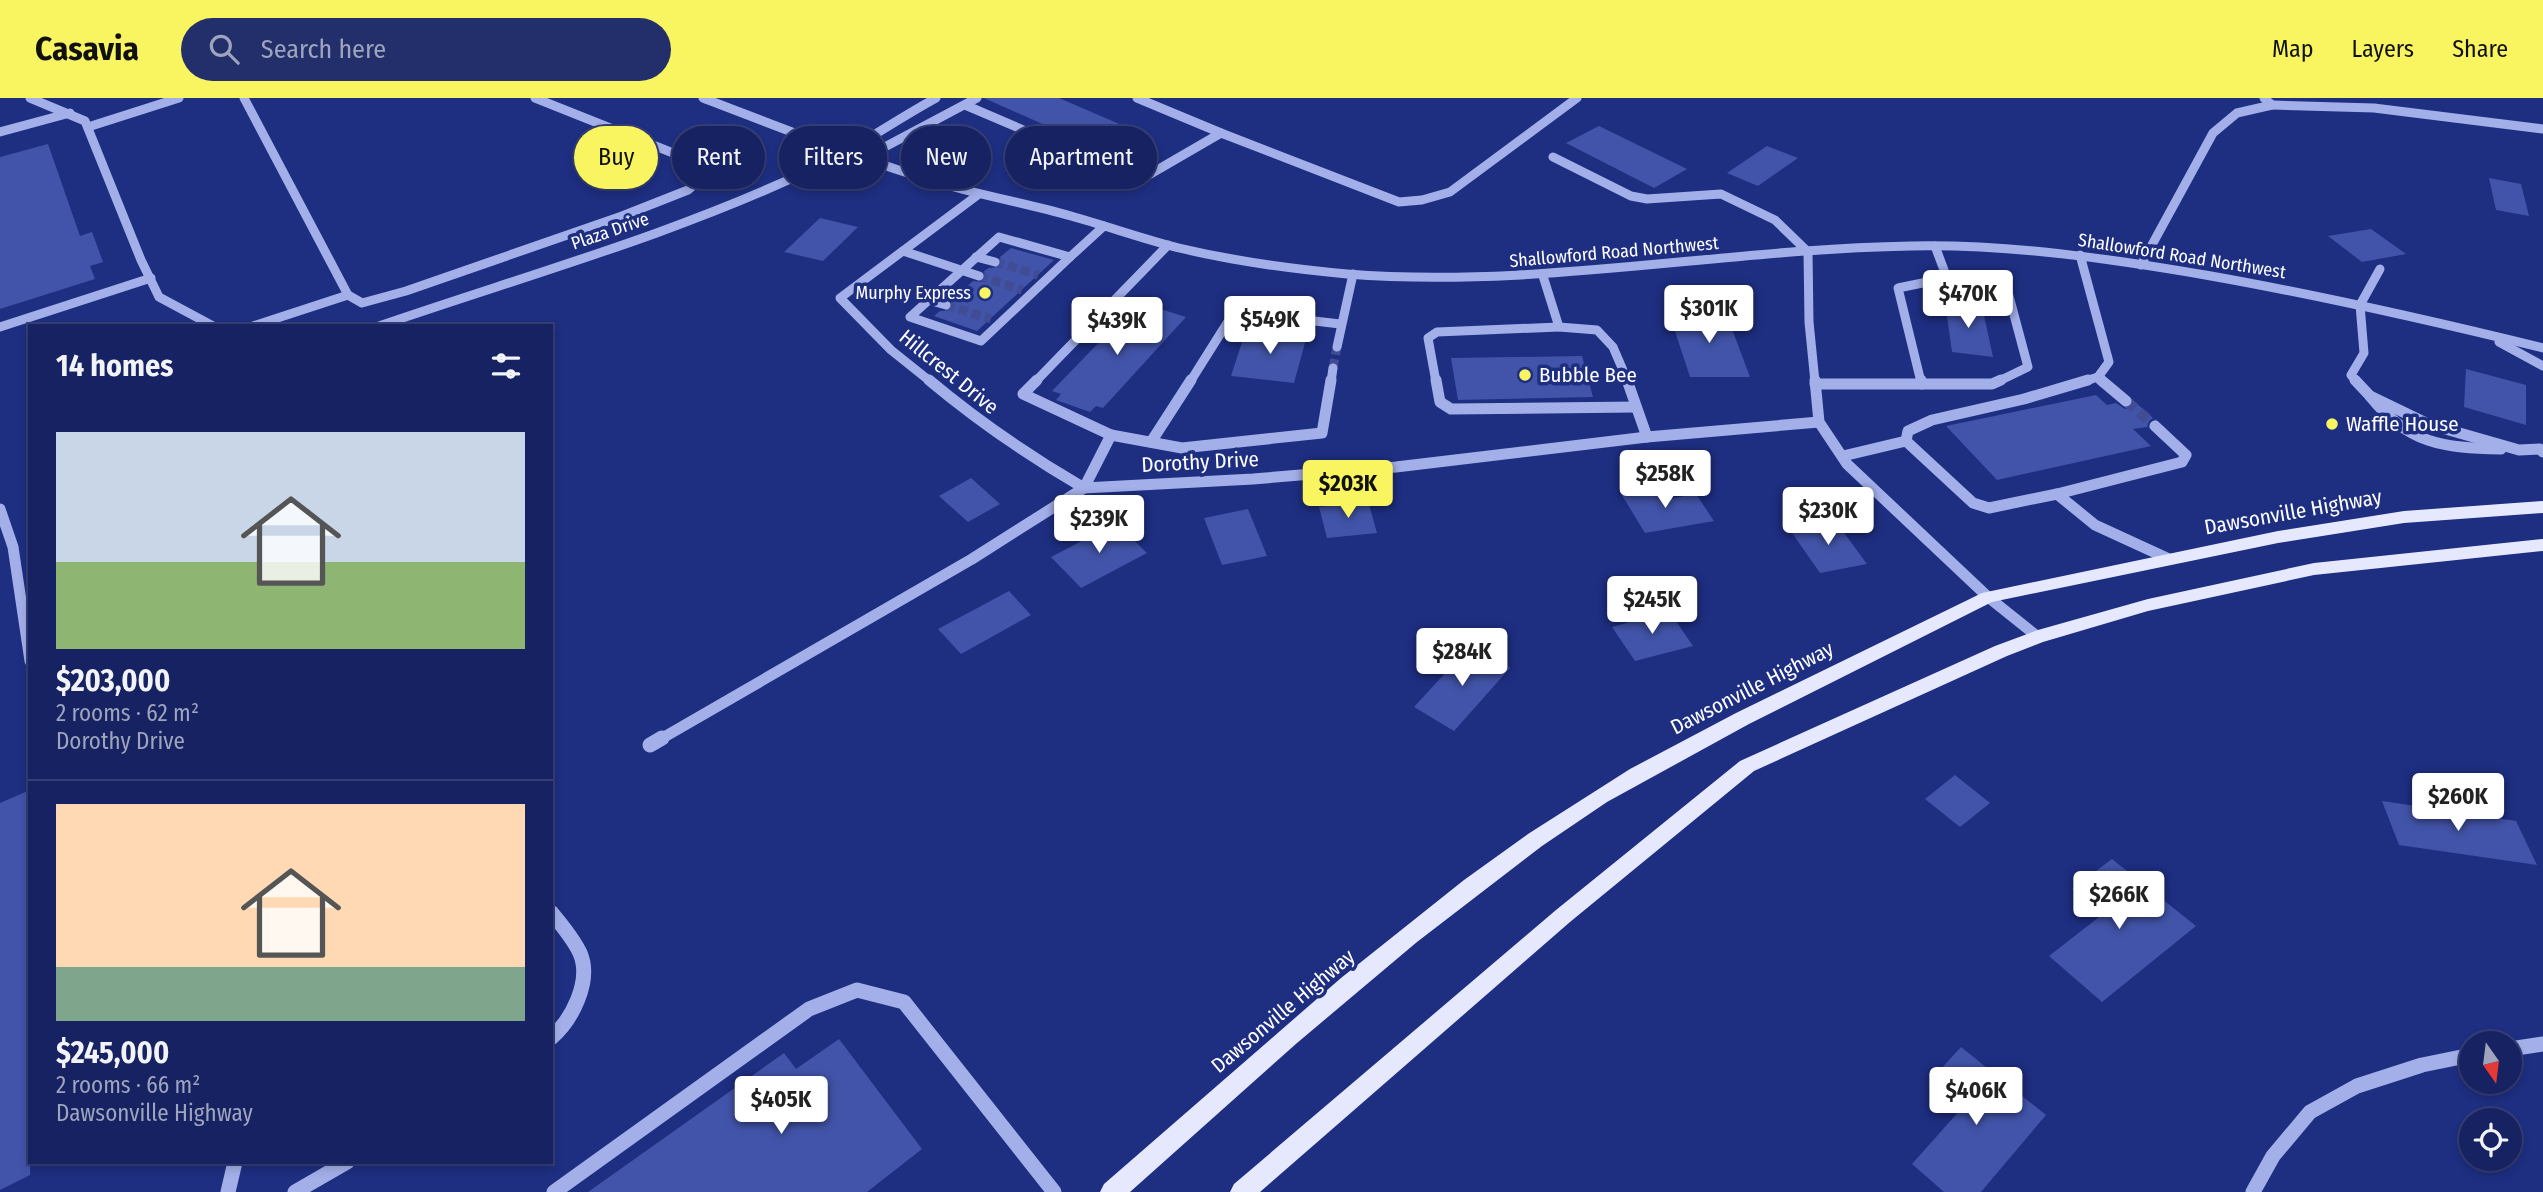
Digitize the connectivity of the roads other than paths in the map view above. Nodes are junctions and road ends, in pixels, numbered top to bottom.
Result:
1 (30, 98) edge
2 (179, 98) edge
3 (244, 98) edge
4 (535, 98) edge
5 (703, 98) edge
6 (936, 98) edge
7 (977, 98) edge
8 (1137, 98) edge
9 (1577, 98) edge
10 (2264, 98) edge
11 (964, 105) junction
12 (2272, 105) junction
13 (70, 113) junction
14 (886, 126) edge
15 (88, 127) junction
16 (779, 127) edge
17 (2543, 129) edge
18 (0, 132) edge
19 (1221, 133) junction
20 (887, 146) edge
21 (1553, 157) dead end
22 (887, 165) edge
23 (779, 181) edge
24 (979, 194) junction
25 (1104, 226) junction
26 (1168, 245) junction
27 (1936, 246) junction
28 (903, 251) junction
29 (1808, 252) junction
30 (2080, 256) junction
31 (976, 257) junction
32 (1070, 257) junction
33 (995, 262) tunnel mouth
34 (2141, 265) junction
35 (2380, 269) dead end
36 (960, 270) junction
37 (1353, 274) junction
38 (979, 276) tunnel mouth
39 (1543, 276) junction
40 (151, 278) junction
41 (1947, 278) junction
42 (348, 295) junction
43 (928, 300) junction
44 (946, 305) tunnel mouth
45 (2360, 305) junction
46 (210, 324) edge
47 (259, 324) edge
48 (385, 324) edge
49 (1340, 324) junction
50 (0, 327) edge
51 (1559, 327) junction
52 (2484, 333) junction
53 (1337, 347) tunnel mouth
54 (2543, 348) edge
55 (2543, 366) edge
56 (1333, 368) tunnel mouth
57 (2098, 377) junction
58 (1815, 384) junction
59 (1922, 384) junction
60 (2370, 396) junction
61 (2126, 401) tunnel mouth
62 (1636, 407) junction
63 (1819, 422) junction
64 (2155, 426) tunnel mouth
65 (1111, 435) junction
66 (1647, 437) junction
67 (1906, 441) junction
68 (1152, 442) junction
69 (2519, 450) junction
70 (2542, 450) edge
71 (1843, 456) junction
72 (1084, 488) junction
73 (2057, 494) junction
74 (2543, 507) edge
75 (0, 509) edge
76 (2543, 545) edge
77 (2169, 559) junction
78 (1988, 597) junction
79 (2038, 637) junction
80 (28, 648) edge
81 (650, 745) dead end
82 (553, 915) edge
83 (553, 1037) edge
84 (2543, 1044) edge
85 (2522, 1047) edge
86 (2459, 1057) edge
87 (235, 1164) edge
88 (344, 1164) edge
89 (228, 1192) edge
90 (295, 1192) edge
91 (554, 1192) edge
92 (1054, 1192) edge
93 (1112, 1192) edge
94 (1242, 1192) edge
95 (2253, 1192) edge

1 - 13 street
2 - 15 street
3 - 42 street
4 - 42 street
5 - 16 street, Shallowford Road Northwest
6 - 14 street
7 - 11 street
8 - 19 street
9 - 19 street
10 - 12 street
11 - 19 street
11 - 20 street
12 - 17 street
12 - 34 street
13 - 15 street
13 - 18 street
15 - 40 street
21 - 29 street
22 - 24 street, Shallowford Road Northwest
23 - 48 street, Plaza Drive
24 - 25 street, Shallowford Road Northwest
24 - 28 street, Hillcrest Drive
25 - 26 street, Shallowford Road Northwest
25 - 32 street
26 - 37 street, Shallowford Road Northwest
26 - 65 street
27 - 29 street, Shallowford Road Northwest
27 - 30 street, Shallowford Road Northwest
27 - 41 street
28 - 36 street
28 - 72 street, Hillcrest Drive
29 - 39 street, Shallowford Road Northwest
29 - 58 street
30 - 34 street, Shallowford Road Northwest
30 - 57 street
31 - 32 street
31 - 33 street
31 - 36 street
32 - 43 street
34 - 45 street, Shallowford Road Northwest
35 - 45 street
36 - 38 street
36 - 43 street
37 - 39 street, Shallowford Road Northwest
37 - 49 street
39 - 51 street
40 - 46 street
40 - 50 street
41 - 59 street
41 - 59 street
42 - 47 street
43 - 44 street
45 - 52 street, Shallowford Road Northwest
45 - 60 street
49 - 53 street
49 - 68 street
51 - 62 street
51 - 62 street
52 - 54 street, Shallowford Road Northwest
52 - 55 street
56 - 68 street
57 - 61 street
57 - 67 street
58 - 59 street
58 - 63 street
60 - 69 street
60 - 69 street
62 - 66 street
63 - 66 street, Dorothy Drive
63 - 71 street
64 - 73 street
65 - 68 street
65 - 72 street
66 - 72 street, Dorothy Drive
67 - 71 street
67 - 73 street
69 - 70 street
71 - 78 street
72 - 81 street, Dorothy Drive
73 - 77 street
74 - 77 main road, Dawsonville Highway
75 - 80 street
76 - 79 main road
77 - 78 main road, Dawsonville Highway
78 - 79 street
78 - 93 main road, Dawsonville Highway
79 - 94 main road
82 - 83 street
84 - 85 street
86 - 95 street
87 - 89 street
88 - 90 street
91 - 92 street

